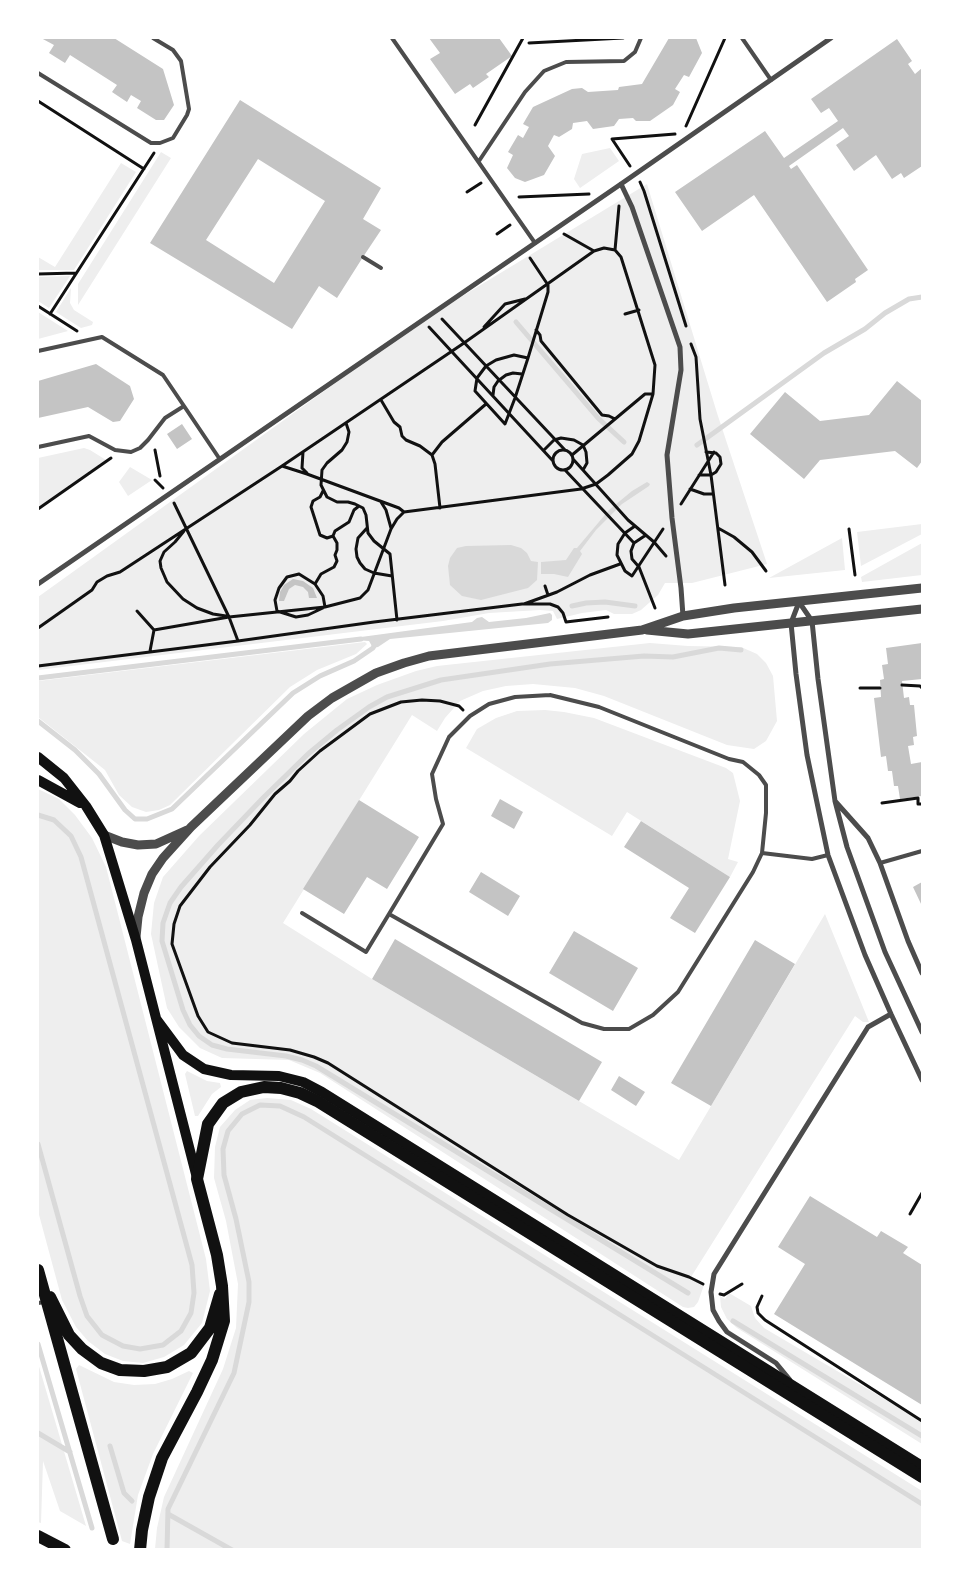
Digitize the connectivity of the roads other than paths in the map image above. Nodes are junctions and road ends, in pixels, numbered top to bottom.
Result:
1 (153, 38) edge
2 (392, 38) edge
3 (641, 38) edge
4 (742, 38) edge
5 (831, 38) edge
6 (38, 73) edge
7 (771, 80) junction
8 (479, 161) junction
9 (621, 184) junction
10 (535, 243) junction
11 (364, 257) dead end
12 (381, 268) dead end
13 (38, 350) edge
14 (184, 406) junction
15 (38, 447) edge
16 (220, 458) junction
17 (38, 584) edge
18 (922, 588) edge
19 (799, 602) junction
20 (922, 609) edge
21 (683, 616) junction
22 (812, 621) junction
23 (791, 623) junction
24 (642, 630) junction
25 (38, 757) edge
26 (38, 780) edge
27 (835, 801) junction
28 (86, 806) junction
29 (191, 828) junction
30 (104, 835) junction
31 (922, 852) edge
32 (762, 853) junction
33 (828, 855) junction
34 (880, 863) junction
35 (302, 913) dead end
36 (389, 914) junction
37 (136, 940) junction
38 (922, 972) edge
39 (890, 1014) junction
40 (157, 1020) junction
41 (922, 1032) edge
42 (922, 1080) edge
43 (197, 1179) junction
44 (38, 1274) edge
45 (222, 1286) junction
46 (41, 1302) edge
47 (796, 1386) junction
48 (922, 1466) edge
49 (922, 1477) edge
50 (38, 1536) edge
51 (113, 1539) dead end
52 (64, 1550) edge
53 (140, 1550) edge

1 - 6 lane
2 - 8 lane
3 - 8 lane
4 - 7 lane
5 - 7 street
7 - 9 street
8 - 10 lane
9 - 10 street
9 - 21 street
10 - 16 street
11 - 12 lane
13 - 14 lane
14 - 15 lane
14 - 16 lane
16 - 17 street
18 - 19 street
19 - 21 street
19 - 22 street
19 - 23 street
20 - 22 street
21 - 24 street
22 - 23 street
22 - 27 street
23 - 24 street
23 - 33 street
24 - 29 street
25 - 28 main road
26 - 28 main road
27 - 34 street
27 - 41 street
28 - 30 main road
29 - 30 street
29 - 37 street
30 - 37 main road
31 - 34 lane
32 - 33 lane
32 - 36 lane
32 - 36 lane
33 - 39 street
34 - 38 street
35 - 36 lane
37 - 40 main road
39 - 42 street
39 - 47 street
40 - 43 main road
40 - 47 main road
43 - 45 main road
43 - 49 main road
44 - 45 main road
44 - 46 main road
45 - 53 main road
46 - 51 main road
47 - 48 main road
50 - 52 main road

